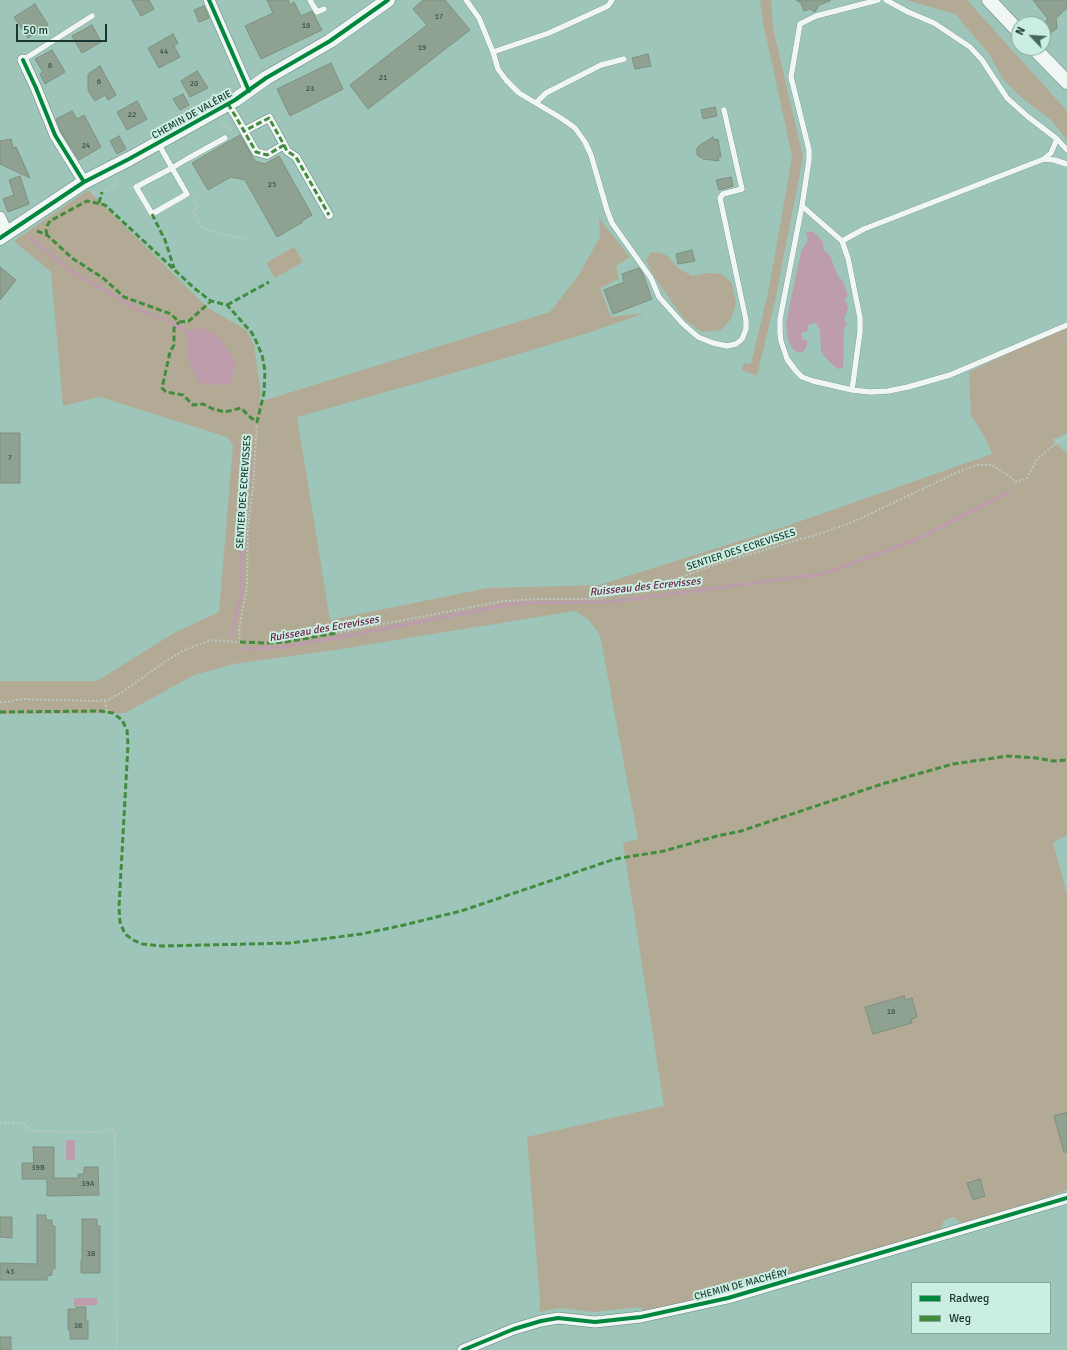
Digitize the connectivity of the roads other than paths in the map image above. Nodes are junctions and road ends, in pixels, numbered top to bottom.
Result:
1 (209, 0) edge
2 (310, 0) edge
3 (388, 0) edge
4 (466, 0) edge
5 (612, 0) edge
6 (878, 0) edge
7 (886, 0) edge
8 (988, 0) edge
9 (324, 9) dead end
10 (92, 16) dead end
11 (1011, 24) edge
12 (493, 52) junction
13 (1042, 56) edge
14 (624, 59) dead end
15 (23, 60) joint
16 (1067, 82) edge
17 (249, 91) junction
18 (536, 103) junction
19 (228, 104) junction
20 (724, 110) dead end
21 (244, 131) junction
22 (225, 138) dead end
23 (1057, 139) junction
24 (158, 143) junction
25 (284, 145) junction
26 (1067, 150) edge
27 (1044, 159) junction
28 (1067, 164) edge
29 (172, 168) junction
30 (84, 182) junction
31 (802, 206) junction
32 (329, 215) dead end
33 (0, 217) edge
34 (4, 236) edge
35 (842, 241) junction
36 (1067, 324) edge
37 (852, 390) junction
38 (1067, 1198) edge
39 (463, 1350) edge

1 - 17 street
2 - 9 lane
3 - 17 street, CHEMIN DE VALÉRIE
4 - 12 lane
5 - 12 lane
6 - 31 lane
7 - 23 lane
8 - 11 street
10 - 15 lane
12 - 18 lane
13 - 16 street
14 - 18 lane
15 - 30 street
17 - 19 street, CHEMIN DE VALÉRIE
18 - 20 lane
19 - 21 street
19 - 24 street, CHEMIN DE VALÉRIE
21 - 25 street
21 - 25 street
22 - 29 lane
23 - 26 lane
23 - 27 lane
24 - 29 lane
24 - 30 street, CHEMIN DE VALÉRIE
25 - 32 street
27 - 28 lane
27 - 35 lane
29 - 29 lane
30 - 34 street, CHEMIN DE VALÉRIE
31 - 35 lane
31 - 37 lane
33 - 34 street
35 - 37 lane
36 - 37 lane
38 - 39 street, CHEMIN DE MACHÉRY

